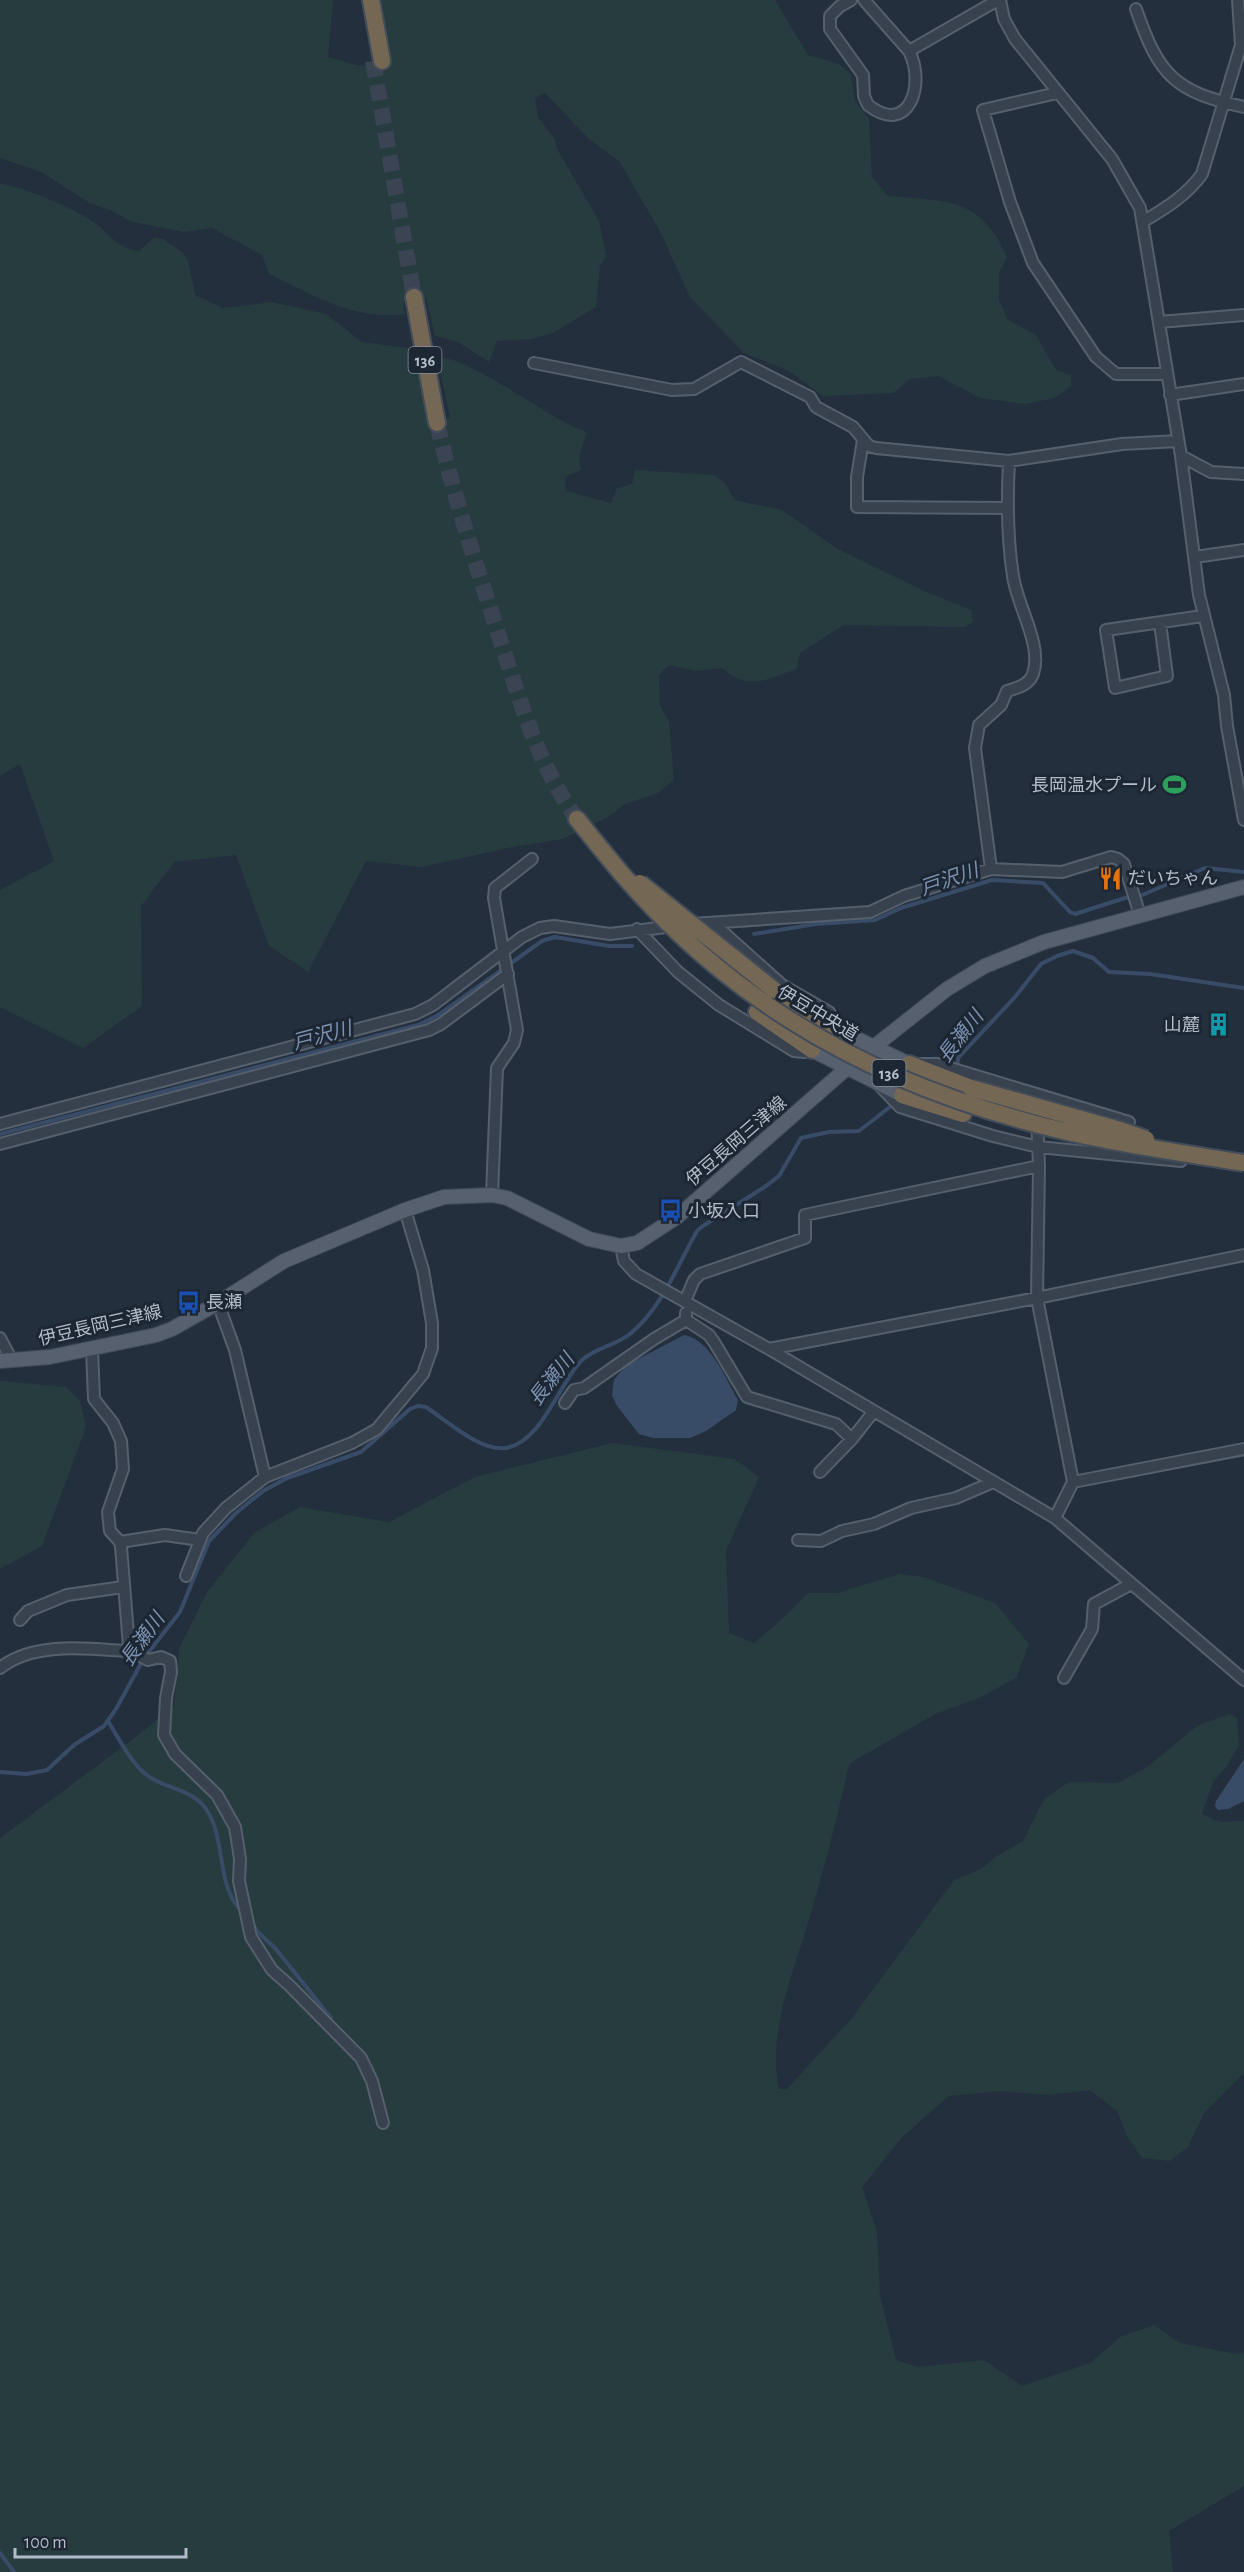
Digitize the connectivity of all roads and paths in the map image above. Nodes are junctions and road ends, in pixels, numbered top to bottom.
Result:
1 (362, 0) edge
2 (371, 0) edge
3 (851, 0) edge
4 (864, 0) edge
5 (999, 0) edge
6 (1238, 0) edge
7 (1136, 9) dead end
8 (909, 51) junction
9 (1057, 93) junction
10 (1224, 103) junction
11 (1244, 107) edge
12 (1144, 221) junction
13 (416, 297) tunnel mouth
14 (1244, 315) edge
15 (1159, 322) junction
16 (534, 363) dead end
17 (1166, 374) junction
18 (1244, 384) edge
19 (1170, 395) junction
20 (440, 423) tunnel mouth
21 (863, 440) junction
22 (1178, 441) junction
23 (1181, 456) junction
24 (1009, 461) junction
25 (1244, 474) edge
26 (1008, 508) junction
27 (1244, 550) edge
28 (1195, 556) junction
29 (1203, 616) junction
30 (1160, 623) junction
31 (579, 818) tunnel mouth
32 (1244, 820) edge
33 (607, 853) junction
34 (532, 859) dead end
35 (991, 869) junction
36 (635, 879) junction
37 (1244, 887) edge
38 (1140, 915) junction
39 (713, 923) junction
40 (637, 929) junction
41 (504, 953) junction
42 (507, 973) junction
43 (841, 1031) junction
44 (875, 1048) junction
45 (812, 1050) junction
46 (909, 1064) junction
47 (847, 1068) junction
48 (878, 1084) junction
49 (902, 1095) joint
50 (1035, 1095) junction
51 (1129, 1122) dead end
52 (0, 1124) edge
53 (1152, 1142) junction
54 (0, 1144) edge
55 (1131, 1145) junction
56 (1038, 1147) junction
57 (1244, 1157) edge
58 (1244, 1163) edge
59 (1039, 1166) junction
60 (1244, 1171) edge
61 (492, 1195) junction
62 (405, 1210) junction
63 (621, 1246) junction
64 (1244, 1255) edge
65 (1037, 1298) junction
66 (218, 1303) junction
67 (688, 1303) junction
68 (686, 1320) junction
69 (0, 1338) edge
70 (92, 1349) junction
71 (770, 1349) junction
72 (6, 1361) edge
73 (565, 1403) dead end
74 (874, 1411) junction
75 (852, 1439) junction
76 (1244, 1449) edge
77 (820, 1472) dead end
78 (265, 1477) junction
79 (993, 1482) junction
80 (1073, 1482) junction
81 (1055, 1518) junction
82 (200, 1540) junction
83 (798, 1540) dead end
84 (120, 1542) junction
85 (186, 1576) dead end
86 (1131, 1584) junction
87 (123, 1587) junction
88 (20, 1620) dead end
89 (128, 1649) junction
90 (0, 1668) edge
91 (1064, 1678) dead end
92 (1244, 1680) edge
93 (383, 2123) dead end

1 - 2 highway
3 - 8 street
4 - 8 street
5 - 8 street
5 - 9 street
6 - 10 street
7 - 10 street
9 - 12 street
9 - 17 street
10 - 11 street
10 - 12 street
12 - 15 street
13 - 20 highway, 136
14 - 15 street
15 - 17 street
16 - 21 street
17 - 19 street
18 - 19 street
19 - 22 street
21 - 24 street
21 - 26 street
22 - 23 street
22 - 24 street
23 - 25 street
23 - 28 street
24 - 26 street
26 - 35 street
27 - 28 street
28 - 29 street
29 - 30 street
29 - 32 street
30 - 30 street
31 - 33 highway, 伊豆中央道 / 136
33 - 36 highway, 伊豆中央道 / 136
33 - 45 highway
33 - 55 highway, 伊豆中央道 / 136, bridge
34 - 41 street
35 - 38 street
35 - 39 street
36 - 43 highway, bridge
36 - 53 highway, 伊豆中央道 / 136, bridge
37 - 38 main road, 伊豆長岡三津線
38 - 44 main road, 伊豆長岡三津線
39 - 40 street
39 - 43 street
40 - 41 street
40 - 45 street
41 - 42 street
41 - 52 street
42 - 54 street
42 - 61 street
43 - 44 main road
44 - 46 main road
44 - 47 main road, 伊豆長岡三津線
45 - 47 main road
46 - 50 street
46 - 53 highway, bridge
47 - 48 main road
47 - 63 main road, 伊豆長岡三津線
48 - 49 main road
48 - 56 street
49 - 55 highway, bridge
50 - 51 street
50 - 56 street
53 - 57 highway, 伊豆中央道 / 136
55 - 58 highway, 伊豆中央道 / 136, bridge
56 - 59 street
56 - 60 street
59 - 65 street
59 - 67 street
61 - 62 main road, 伊豆長岡三津線
61 - 63 main road, 伊豆長岡三津線
62 - 66 main road, 伊豆長岡三津線
62 - 78 street
63 - 67 street
64 - 65 street
65 - 71 street
65 - 80 street
66 - 70 main road, 伊豆長岡三津線
66 - 78 street
67 - 68 street
67 - 71 street
68 - 73 street
68 - 75 street
69 - 72 street
70 - 72 main road, 伊豆長岡三津線
70 - 84 street
71 - 74 street
74 - 75 street
74 - 79 street
75 - 77 street
76 - 80 street
78 - 82 street
79 - 81 street
79 - 83 street
80 - 81 street
81 - 86 street
82 - 84 street
82 - 85 street
84 - 87 street
86 - 91 street
86 - 92 street
87 - 88 street
87 - 89 street
89 - 90 street
89 - 93 street

